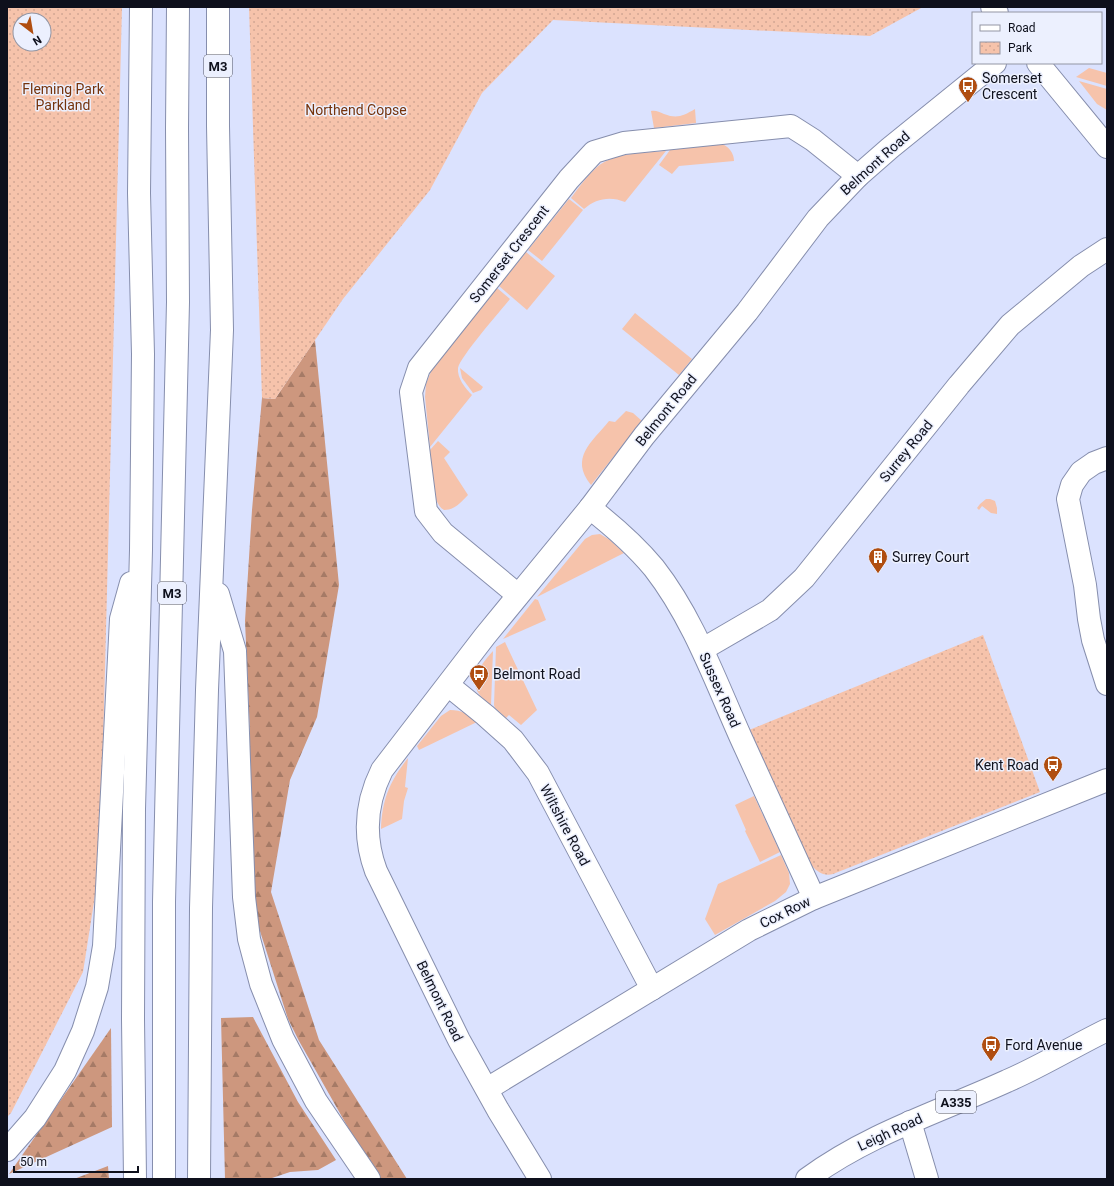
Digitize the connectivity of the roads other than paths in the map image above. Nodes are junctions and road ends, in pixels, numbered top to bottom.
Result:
1 (141, 7) edge
2 (178, 7) edge
3 (218, 7) edge
4 (994, 64) edge
5 (1039, 64) edge
6 (1107, 147) edge
7 (858, 176) junction
8 (1107, 249) edge
9 (1107, 458) edge
10 (590, 508) junction
11 (141, 550) junction
12 (213, 577) junction
13 (518, 595) junction
14 (703, 649) junction
15 (1107, 684) edge
16 (448, 685) junction
17 (1107, 780) edge
18 (814, 898) junction
19 (652, 988) junction
20 (1107, 1030) edge
21 (487, 1090) junction
22 (910, 1122) junction
23 (7, 1150) edge
24 (135, 1179) edge
25 (164, 1179) edge
26 (199, 1179) edge
27 (369, 1179) edge
28 (540, 1179) edge
29 (807, 1179) edge
30 (927, 1179) edge

1 - 11 main road, M3
2 - 25 main road, M3
3 - 12 main road, M3
4 - 7 main road, Belmont Road
5 - 6 main road
7 - 10 main road, Belmont Road
7 - 13 main road, Somerset Crescent
8 - 14 main road, Surrey Road
9 - 15 main road
10 - 13 main road, Belmont Road
10 - 14 main road, Sussex Road
11 - 23 main road, M3
11 - 24 main road, M3
12 - 26 main road, M3
12 - 27 main road, M3
13 - 16 main road, Belmont Road
14 - 18 main road, Sussex Road
16 - 19 main road, Wiltshire Road
16 - 21 main road, Belmont Road
17 - 18 main road, Cox Row
18 - 19 main road, Cox Row
19 - 21 main road, Cox Row
20 - 22 main road, Leigh Road / A335
21 - 28 main road, Belmont Road
22 - 29 main road, Leigh Road / A335
22 - 30 main road

